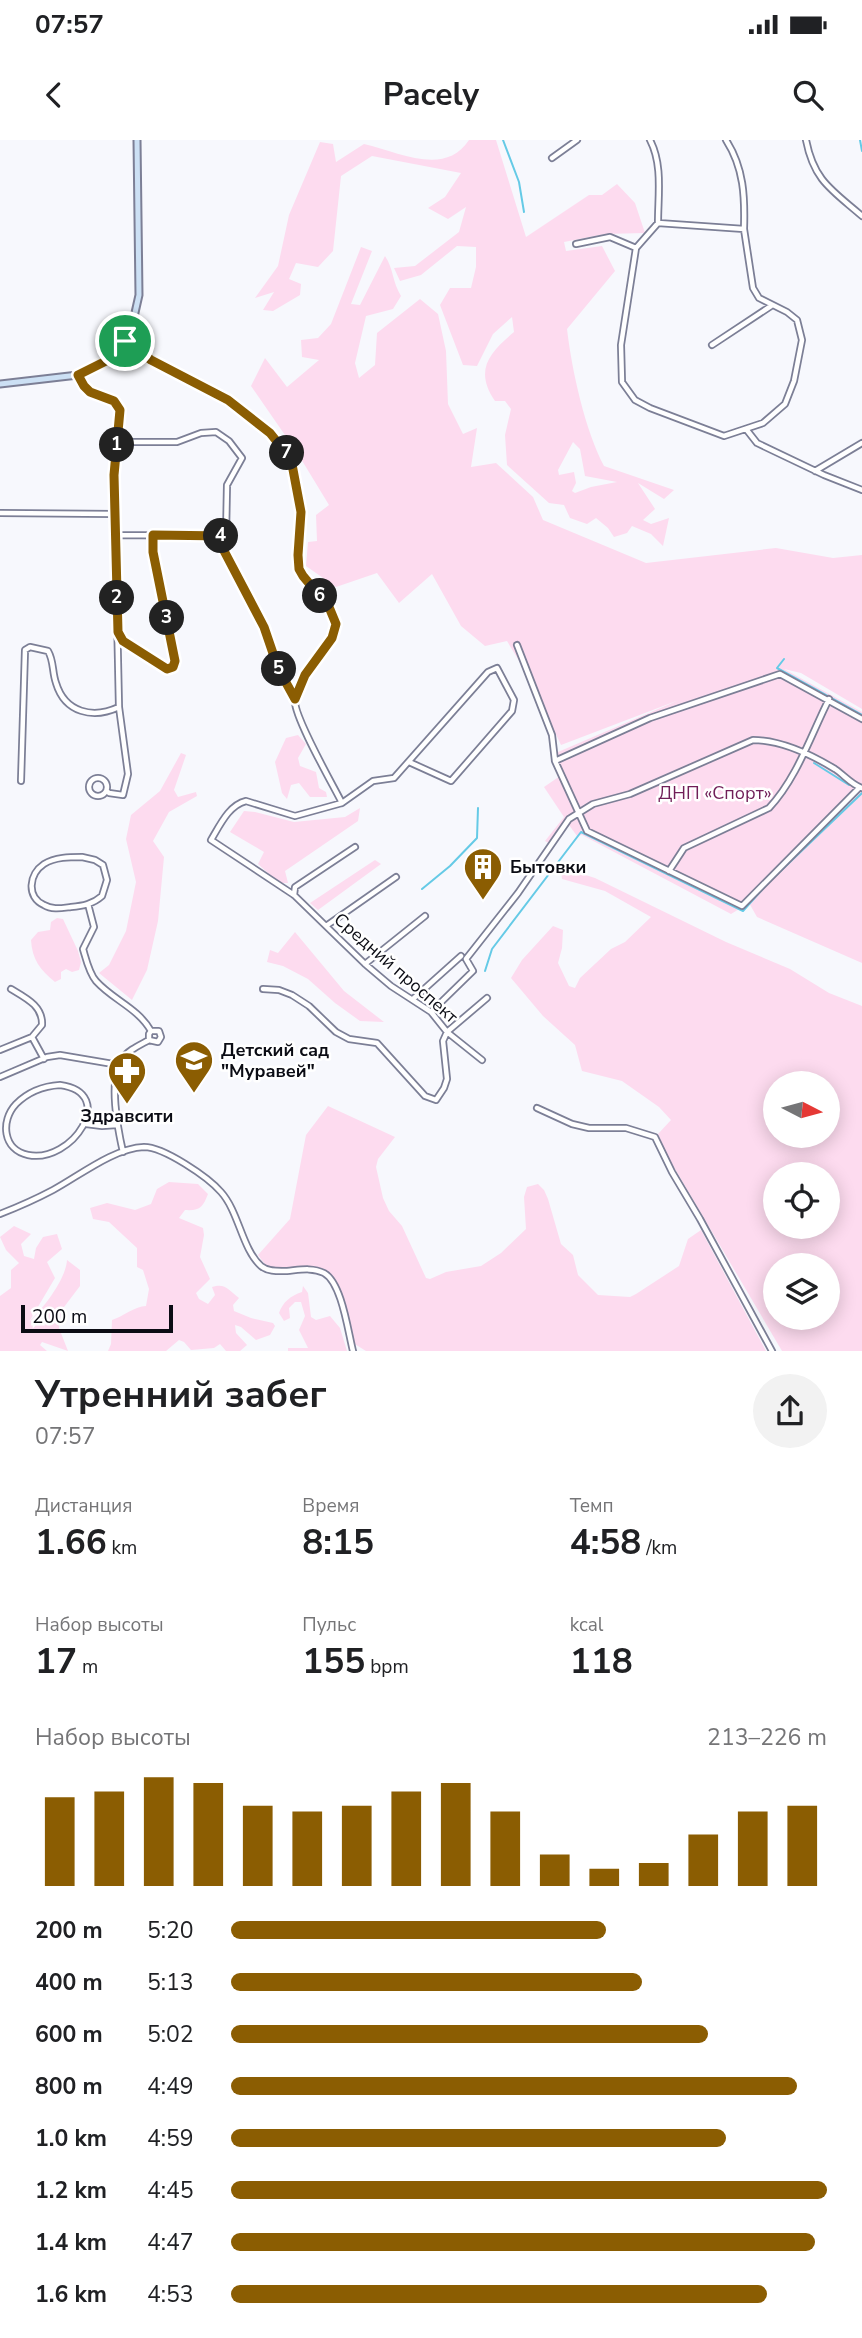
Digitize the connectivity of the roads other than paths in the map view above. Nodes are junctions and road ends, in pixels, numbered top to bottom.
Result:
1 (137, 140) edge
2 (577, 140) edge
3 (650, 140) edge
4 (726, 140) edge
5 (806, 140) edge
6 (552, 158) dead end
7 (862, 216) edge
8 (658, 223) junction
9 (744, 229) junction
10 (576, 244) dead end
11 (636, 248) junction
12 (771, 306) junction
13 (125, 341) junction
14 (712, 345) dead end
15 (78, 375) junction
16 (0, 384) edge
17 (746, 429) junction
18 (117, 442) junction
19 (862, 443) edge
20 (815, 471) junction
21 (862, 490) edge
22 (0, 513) edge
23 (114, 514) junction
24 (114, 535) junction
25 (153, 535) junction
26 (226, 536) junction
27 (118, 632) junction
28 (517, 645) dead end
29 (295, 699) junction
30 (829, 699) junction
31 (119, 707) junction
32 (862, 719) edge
33 (802, 753) junction
34 (555, 761) junction
35 (409, 762) junction
36 (21, 781) dead end
37 (861, 788) edge
38 (107, 791) junction
39 (342, 803) junction
40 (579, 812) junction
41 (355, 847) dead end
42 (669, 871) junction
43 (396, 877) dead end
44 (294, 895) junction
45 (88, 904) junction
46 (425, 916) dead end
47 (326, 926) junction
48 (461, 956) dead end
49 (365, 964) junction
50 (11, 989) dead end
51 (263, 989) dead end
52 (487, 998) dead end
53 (413, 999) junction
54 (431, 1012) junction
55 (151, 1031) junction
56 (447, 1032) junction
57 (32, 1037) junction
58 (149, 1040) junction
59 (0, 1050) edge
60 (44, 1059) junction
61 (482, 1060) dead end
62 (119, 1065) junction
63 (0, 1077) edge
64 (537, 1108) dead end
65 (86, 1124) junction
66 (117, 1125) junction
67 (123, 1152) junction
68 (0, 1214) edge
69 (353, 1351) edge
70 (772, 1351) edge

1 - 13 street
2 - 6 street
3 - 8 street
4 - 9 street
5 - 7 street
8 - 9 street
8 - 11 street
9 - 12 street
10 - 11 street
11 - 17 street
12 - 14 street
12 - 17 street
13 - 15 street
13 - 29 street
15 - 16 street
15 - 18 street
17 - 20 street
18 - 23 street
18 - 26 street
19 - 20 street
20 - 21 street
22 - 23 street
23 - 24 street
24 - 25 street
24 - 27 street
25 - 26 street
25 - 27 street
26 - 29 street
27 - 31 street
28 - 34 street
29 - 39 street
30 - 32 street
30 - 33 street
30 - 34 street
31 - 36 street
31 - 38 street
33 - 37 street
33 - 40 street
33 - 42 street
34 - 40 street
35 - 35 street
35 - 39 street
37 - 42 street
38 - 38 street
39 - 44 street, Средний проспект
40 - 42 street
40 - 54 street
41 - 44 street
43 - 47 street
44 - 47 street, Средний проспект
45 - 45 street
45 - 55 street
46 - 49 street
47 - 49 street, Средний проспект
48 - 53 street
49 - 53 street, Средний проспект
50 - 57 street
51 - 56 street
52 - 56 street
53 - 54 street, Средний проспект
54 - 56 street, Средний проспект
55 - 58 street
55 - 58 street
56 - 61 street, Средний проспект
57 - 59 street
57 - 60 street
58 - 62 street
60 - 62 street
60 - 63 street
62 - 66 street
64 - 70 street
65 - 65 street
65 - 66 street
66 - 67 street
67 - 68 street
67 - 69 street

